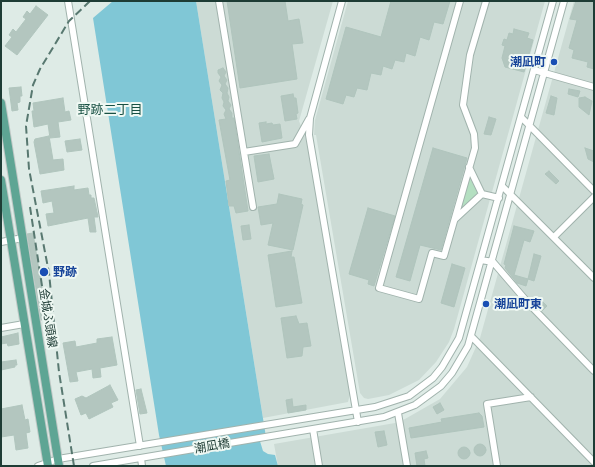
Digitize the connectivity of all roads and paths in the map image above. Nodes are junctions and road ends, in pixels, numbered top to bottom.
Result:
1 (68, 1) edge
2 (219, 1) edge
3 (342, 1) edge
4 (460, 1) edge
5 (486, 1) edge
6 (553, 1) edge
7 (564, 1) edge
8 (534, 70) junction
9 (543, 73) junction
10 (594, 87) edge
11 (1, 104) edge
12 (521, 117) junction
13 (310, 118) junction
14 (529, 126) junction
15 (244, 152) junction
16 (469, 167) junction
17 (1, 180) edge
18 (502, 186) junction
19 (594, 191) edge
20 (482, 194) junction
21 (511, 194) junction
22 (594, 197) edge
23 (499, 198) junction
24 (253, 207) dead end
25 (454, 219) junction
26 (554, 237) junction
27 (23, 238) junction
28 (11, 240) junction
29 (1, 242) edge
30 (481, 260) junction
31 (493, 262) junction
32 (594, 278) edge
33 (24, 324) junction
34 (1, 328) edge
35 (471, 336) junction
36 (594, 371) edge
37 (531, 397) junction
38 (356, 410) junction
39 (398, 413) junction
40 (358, 422) junction
41 (313, 429) junction
42 (144, 446) junction
43 (141, 458) junction
44 (594, 462) edge
45 (59, 463) edge
46 (47, 464) edge
47 (38, 466) edge
48 (93, 466) edge
49 (142, 466) edge
50 (319, 466) edge
51 (407, 466) edge
52 (497, 466) edge

1 - 42 street
2 - 15 street
3 - 13 street
4 - 25 street
5 - 16 street
6 - 8 street, 潮凪橋
7 - 9 street, 潮凪橋
8 - 9 street
8 - 12 street, 潮凪橋
9 - 10 street
9 - 14 street, 潮凪橋
11 - 27 main road, 金城ふ頭線
12 - 14 street
12 - 18 street, 潮凪橋
13 - 15 street
13 - 38 street
14 - 19 street
14 - 21 street, 潮凪橋
15 - 24 street
16 - 20 street
16 - 25 street
17 - 28 main road, 金城ふ頭線
18 - 21 street
18 - 23 street, 潮凪橋
20 - 23 street
20 - 25 street
21 - 26 street
21 - 31 street, 潮凪橋
22 - 26 street
23 - 30 street, 潮凪橋
26 - 32 street
27 - 28 street
27 - 45 main road, 金城ふ頭線
28 - 29 street
28 - 33 main road, 金城ふ頭線
30 - 31 street
30 - 38 street, 潮凪橋
31 - 35 street, 潮凪橋
31 - 36 street
33 - 34 street
33 - 46 main road, 金城ふ頭線
35 - 37 street
35 - 39 street, 潮凪橋
37 - 44 street
37 - 52 street
38 - 40 street
38 - 42 street, 潮凪橋
39 - 40 street, 潮凪橋
39 - 51 street
40 - 41 street, 潮凪橋
41 - 43 street, 潮凪橋
41 - 50 street
42 - 45 street, 潮凪橋
43 - 48 street, 潮凪橋
43 - 49 street
45 - 46 street, 潮凪橋
46 - 47 street, 潮凪橋

